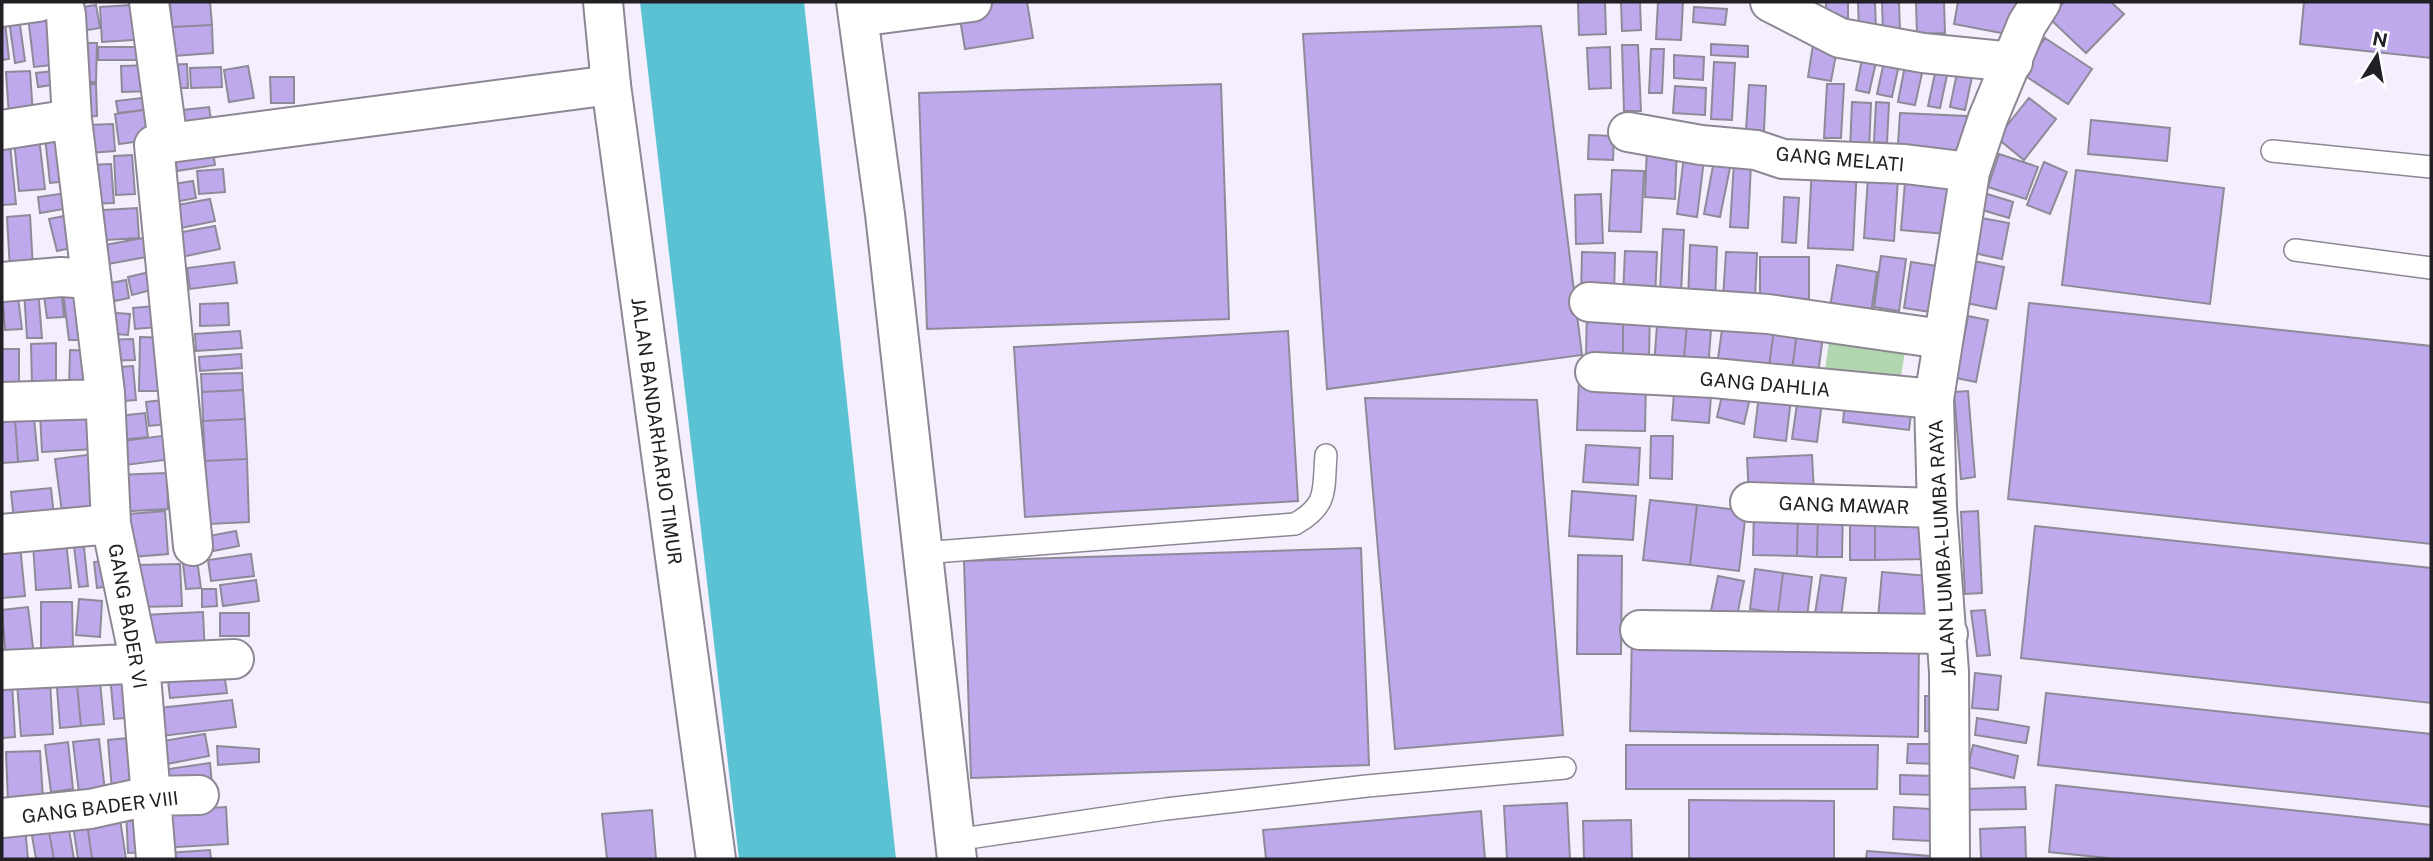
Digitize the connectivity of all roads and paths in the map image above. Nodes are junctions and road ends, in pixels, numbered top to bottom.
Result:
1 (149, 2) edge
2 (603, 2) edge
3 (1770, 2) edge
4 (2041, 2) edge
5 (52, 3) edge
6 (961, 3) edge
7 (2, 6) edge
8 (857, 10) edge
9 (2013, 62) junction
10 (611, 85) junction
11 (72, 119) junction
12 (2, 130) edge
13 (1628, 132) dead end
14 (168, 142) junction
15 (2272, 151) dead end
16 (2431, 167) edge
17 (1970, 172) junction
18 (2295, 250) dead end
19 (2431, 268) edge
20 (91, 279) junction
21 (2, 282) edge
22 (1589, 302) dead end
23 (1942, 339) junction
24 (1595, 372) dead end
25 (103, 399) junction
26 (1934, 399) junction
27 (2, 402) edge
28 (1326, 455) dead end
29 (1750, 502) dead end
30 (1937, 508) junction
31 (111, 524) junction
32 (2, 534) edge
33 (193, 546) dead end
34 (922, 553) junction
35 (1640, 631) dead end
36 (1948, 635) junction
37 (234, 659) dead end
38 (140, 663) junction
39 (2, 670) edge
40 (1565, 768) dead end
41 (199, 795) dead end
42 (149, 796) junction
43 (2, 818) edge
44 (956, 849) edge
45 (156, 859) edge
46 (716, 859) edge
47 (1950, 859) edge

1 - 14 street
2 - 10 street, JALAN BANDARHARJO TIMUR
3 - 9 street
4 - 9 street, JALAN LUMBA-LUMBA RAYA
5 - 7 street
5 - 11 street
6 - 8 street
8 - 34 street
9 - 17 street, JALAN LUMBA-LUMBA RAYA
10 - 14 street
10 - 46 street, JALAN BANDARHARJO TIMUR
11 - 12 street
11 - 20 street
13 - 17 street, GANG MELATI
14 - 33 street
15 - 16 lane
17 - 23 street, JALAN LUMBA-LUMBA RAYA
18 - 19 lane
20 - 21 street
20 - 25 street
22 - 23 street
23 - 26 street, JALAN LUMBA-LUMBA RAYA
24 - 26 street, GANG DAHLIA
25 - 27 street
25 - 31 street
26 - 30 street, JALAN LUMBA-LUMBA RAYA
28 - 34 lane
29 - 30 street, GANG MAWAR
30 - 36 street, JALAN LUMBA-LUMBA RAYA
31 - 32 street, GANG BADER VI
31 - 38 street, GANG BADER VI
34 - 44 street
35 - 36 street
36 - 47 street, JALAN LUMBA-LUMBA RAYA
37 - 38 street
38 - 39 street
38 - 42 street, GANG BADER VI
40 - 44 lane
41 - 42 street, GANG BADER VIII
42 - 43 street, GANG BADER VIII
42 - 45 street, GANG BADER VI

